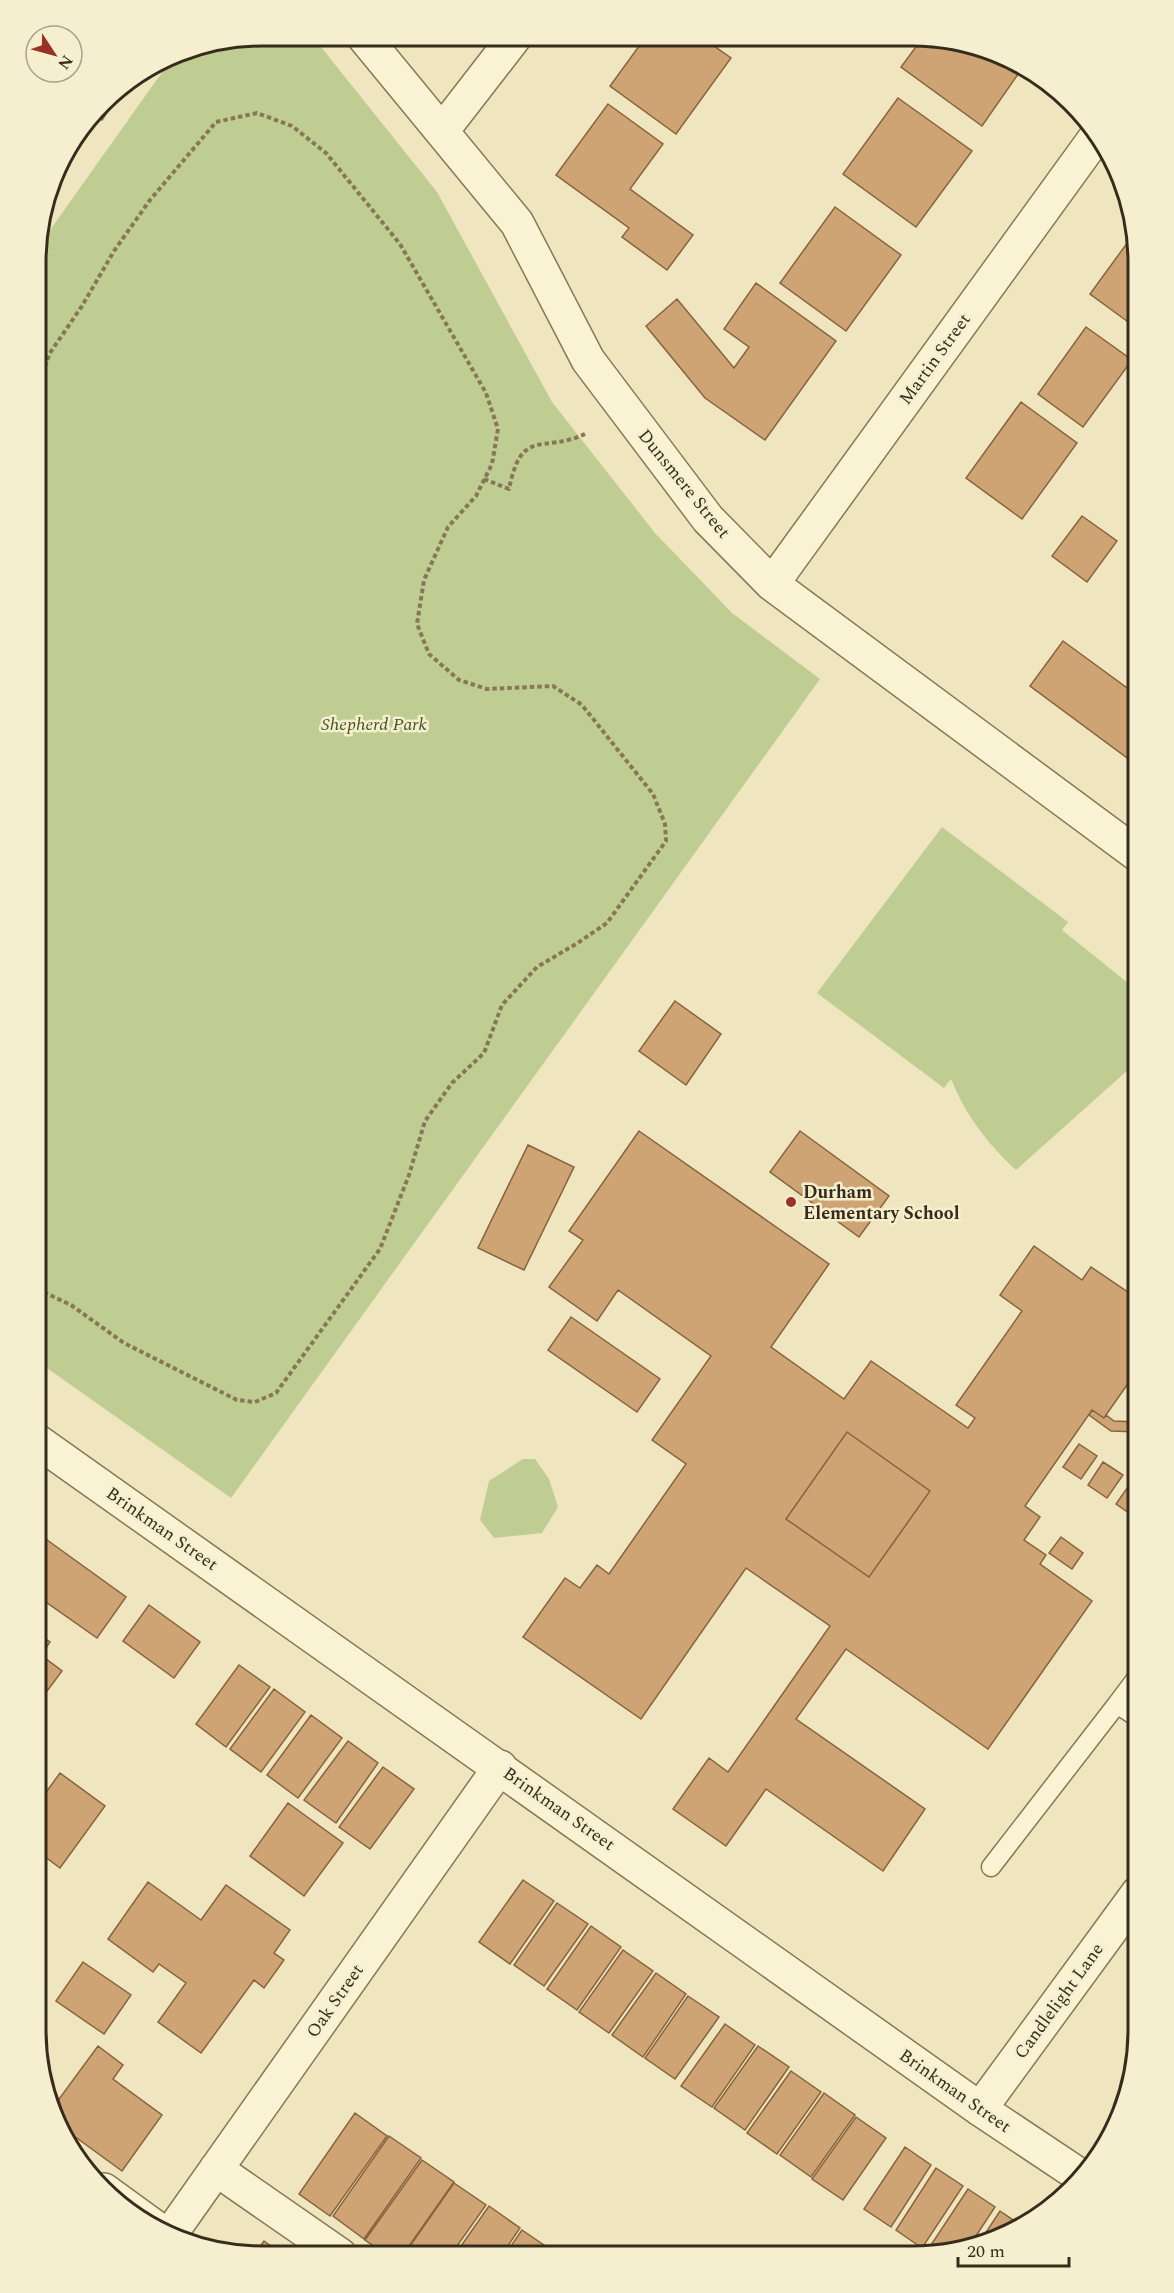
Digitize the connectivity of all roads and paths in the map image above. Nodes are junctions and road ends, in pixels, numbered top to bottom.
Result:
1 (371, 46) edge
2 (508, 46) edge
3 (442, 131) junction
4 (1091, 143) edge
5 (46, 364) edge
6 (585, 434) dead end
7 (484, 479) junction
8 (772, 584) junction
9 (1128, 848) edge
10 (46, 1293) edge
11 (46, 1447) edge
12 (1128, 1689) edge
13 (1117, 1704) junction
14 (1128, 1711) edge
15 (500, 1767) junction
16 (991, 1867) dead end
17 (1128, 1907) edge
18 (980, 2109) junction
19 (216, 2169) junction
20 (1075, 2172) edge
21 (174, 2227) edge
22 (327, 2246) edge

1 - 3 street, Dunsmere Street
2 - 3 street
3 - 8 street, Dunsmere Street
4 - 8 street, Martin Street
5 - 7 path
6 - 7 path
7 - 10 path
8 - 9 street, Dunsmere Street
11 - 15 street, Brinkman Street
12 - 13 lane
13 - 14 lane
13 - 16 lane
15 - 18 street, Brinkman Street
15 - 19 street, Oak Street
17 - 18 street, Candlelight Lane
18 - 20 street, Brinkman Street
19 - 21 street, Oak Street
19 - 22 street

